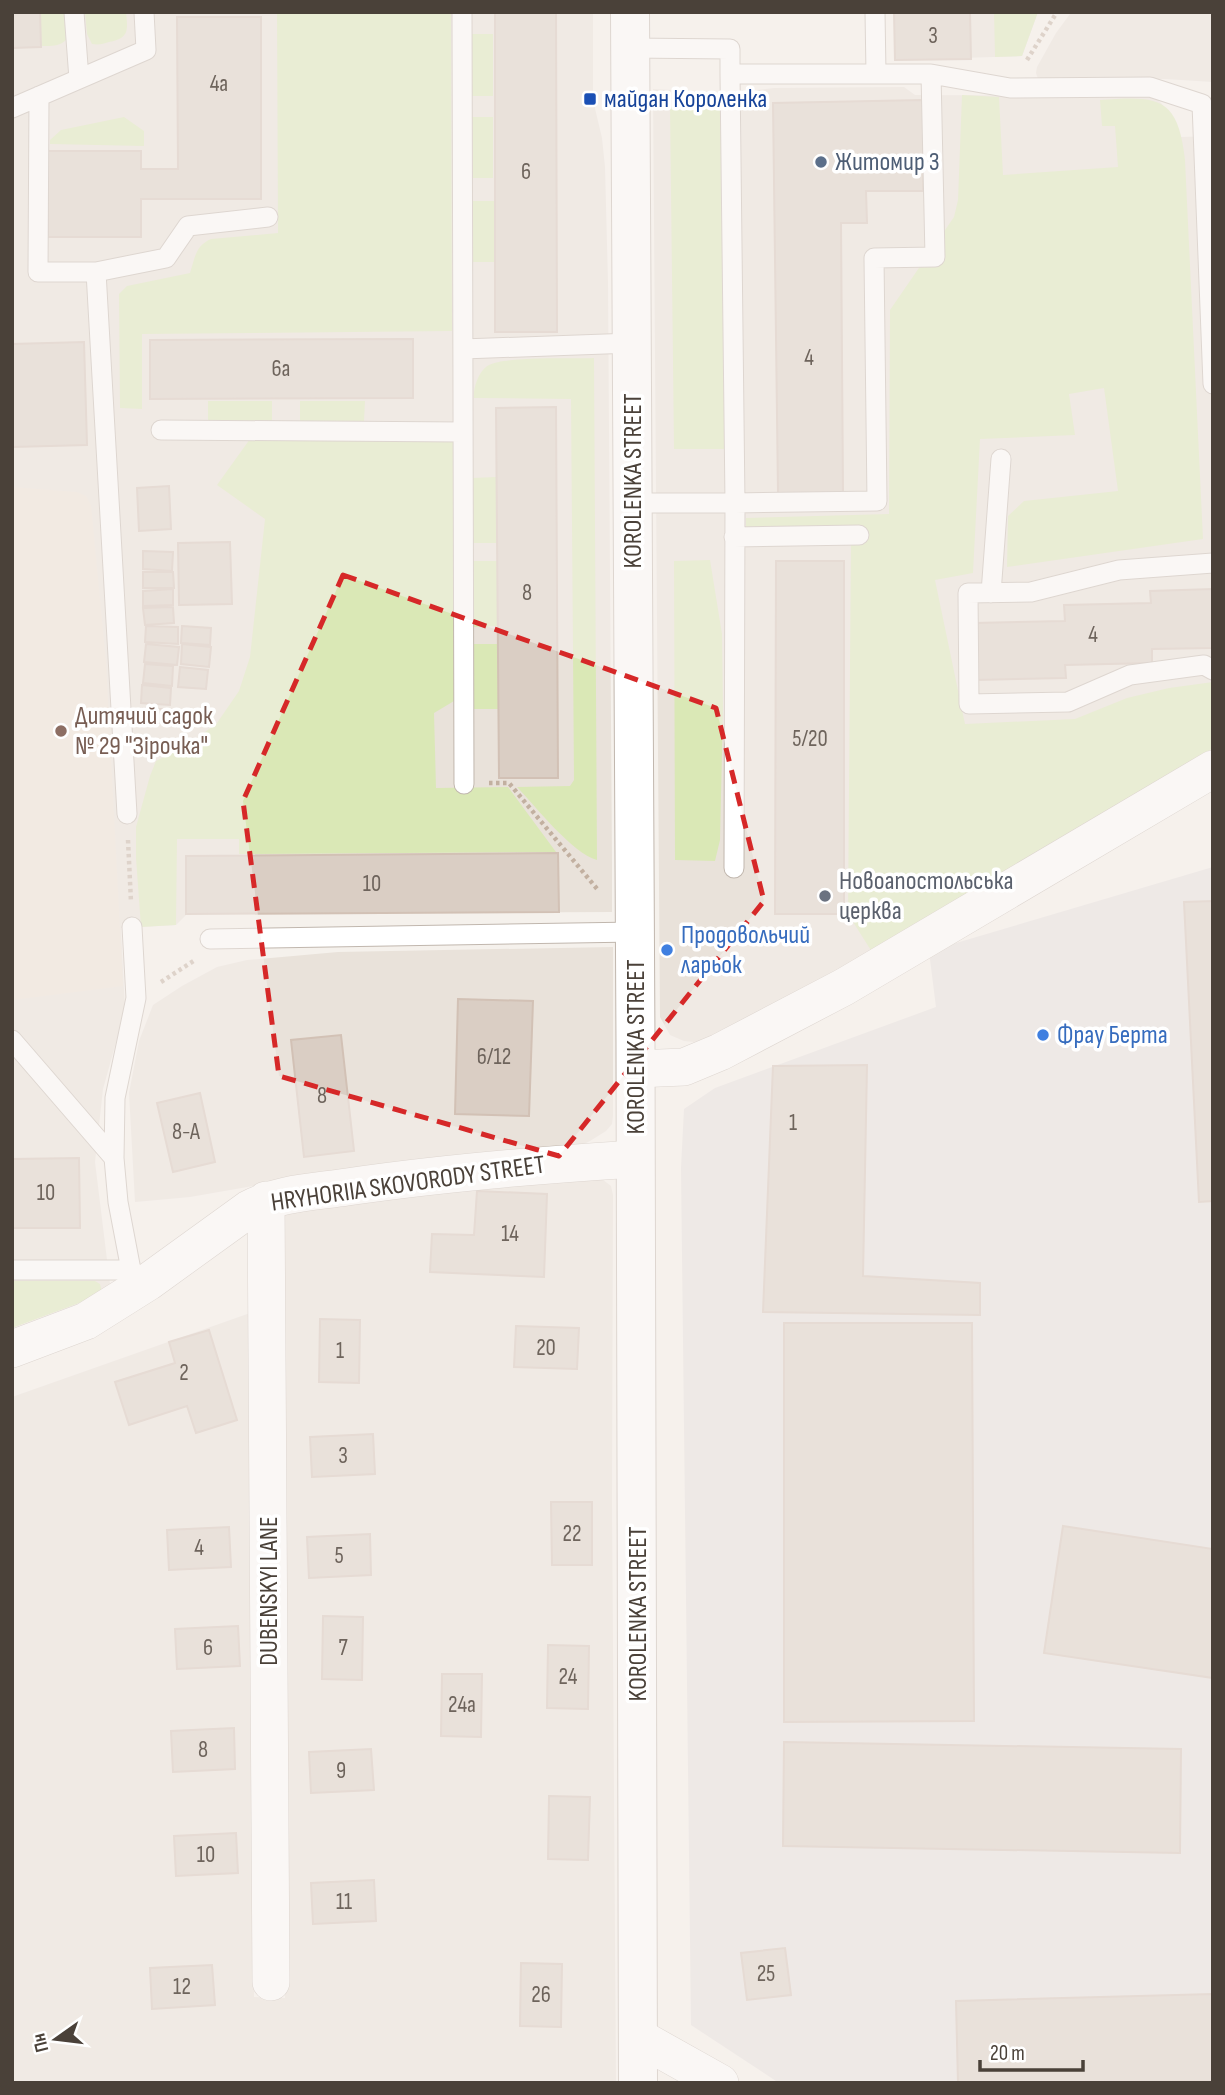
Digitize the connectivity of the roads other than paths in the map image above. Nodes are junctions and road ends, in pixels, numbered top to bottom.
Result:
1 (74, 12) edge
2 (144, 12) edge
3 (462, 12) edge
4 (875, 12) edge
5 (630, 30) edge
6 (730, 74) junction
7 (876, 74) junction
8 (930, 74) junction
9 (79, 79) junction
10 (39, 96) junction
11 (1207, 104) edge
12 (12, 108) edge
13 (268, 217) dead end
14 (96, 272) junction
15 (632, 343) junction
16 (463, 349) junction
17 (1213, 384) edge
18 (161, 430) dead end
19 (463, 432) junction
20 (1000, 460) dead end
21 (632, 503) junction
22 (735, 503) junction
23 (859, 535) dead end
24 (734, 537) junction
25 (1213, 563) edge
26 (991, 593) junction
27 (1213, 670) edge
28 (1213, 769) edge
29 (464, 784) road end
30 (127, 814) road end
31 (734, 868) dead end
32 (132, 927) road end
33 (636, 932) junction
34 (210, 939) road end
35 (12, 1040) edge
36 (636, 1069) junction
37 (114, 1158) junction
38 (635, 1158) junction
39 (266, 1199) junction
40 (12, 1270) edge
41 (140, 1276) junction
42 (12, 1349) edge
43 (271, 1982) dead end
44 (638, 2037) junction
45 (638, 2083) edge
46 (720, 2083) edge

1 - 9 lane
2 - 9 lane
3 - 16 lane
4 - 7 lane
5 - 6 lane
5 - 15 street, KOROLENKA STREET
6 - 7 lane
6 - 22 lane
7 - 8 lane
8 - 11 lane
8 - 22 lane
9 - 10 lane
10 - 12 lane
10 - 14 lane
11 - 17 lane
13 - 14 lane
14 - 30 lane
15 - 16 lane
15 - 21 street, KOROLENKA STREET
16 - 19 lane
18 - 19 lane
19 - 29 lane
20 - 26 lane
21 - 22 lane
21 - 33 street, KOROLENKA STREET
22 - 24 lane
23 - 24 lane
24 - 31 lane
25 - 26 lane
26 - 27 lane
28 - 36 street
32 - 37 lane
33 - 34 lane
33 - 36 street, KOROLENKA STREET
35 - 37 lane
36 - 38 street, KOROLENKA STREET
37 - 41 lane
38 - 39 street, HRYHORIIA SKOVORODY STREET
38 - 44 street, KOROLENKA STREET
39 - 41 street, HRYHORIIA SKOVORODY STREET
39 - 43 street, DUBENSKYI LANE
40 - 41 lane
41 - 42 street, HRYHORIIA SKOVORODY STREET
44 - 45 street, KOROLENKA STREET
44 - 46 street

